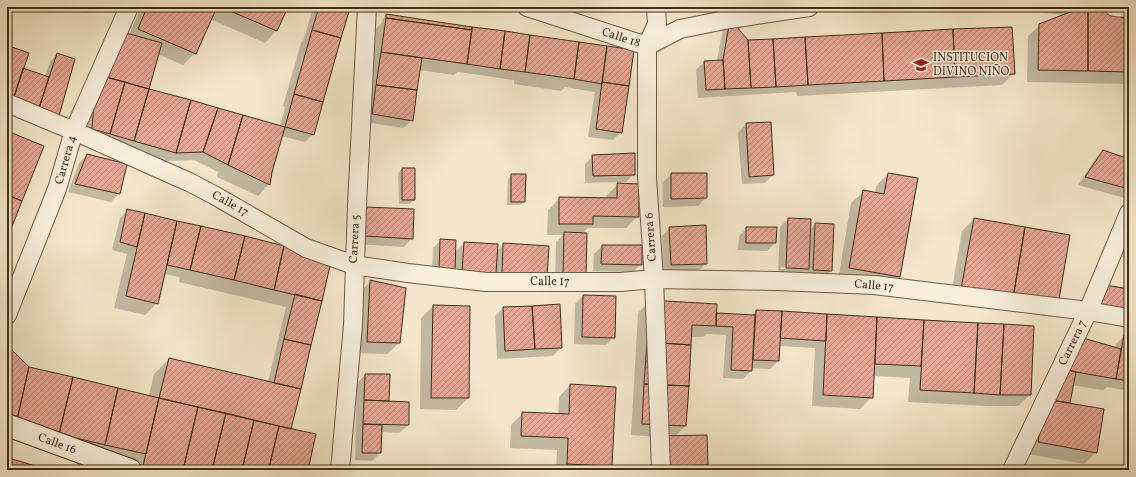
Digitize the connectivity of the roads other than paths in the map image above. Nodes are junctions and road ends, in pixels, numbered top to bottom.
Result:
1 (129, 7) edge
2 (367, 7) edge
3 (527, 7) edge
4 (656, 7) edge
5 (809, 7) edge
6 (1114, 7) edge
7 (1129, 8) edge
8 (647, 46) junction
9 (7, 103) edge
10 (74, 131) junction
11 (1129, 213) edge
12 (354, 264) junction
13 (654, 279) junction
14 (1088, 311) junction
15 (7, 315) edge
16 (1129, 318) edge
17 (7, 425) edge
18 (130, 470) edge
19 (340, 470) edge
20 (661, 470) edge
21 (1012, 470) edge

1 - 10 street, Carrera 4
2 - 12 street, Carrera 5
3 - 8 street, Calle 18
4 - 8 street, Carrera 6
5 - 8 street, Calle 18
6 - 7 street
8 - 13 street, Carrera 6
9 - 10 street, Calle 17
10 - 12 street, Calle 17
10 - 15 street, Carrera 4
11 - 14 street, Carrera 7
12 - 13 street, Calle 17
12 - 19 street, Carrera 5
13 - 14 street, Calle 17
13 - 20 street, Carrera 6
14 - 16 street, Calle 17
14 - 21 street, Carrera 7
17 - 18 street, Calle 16

